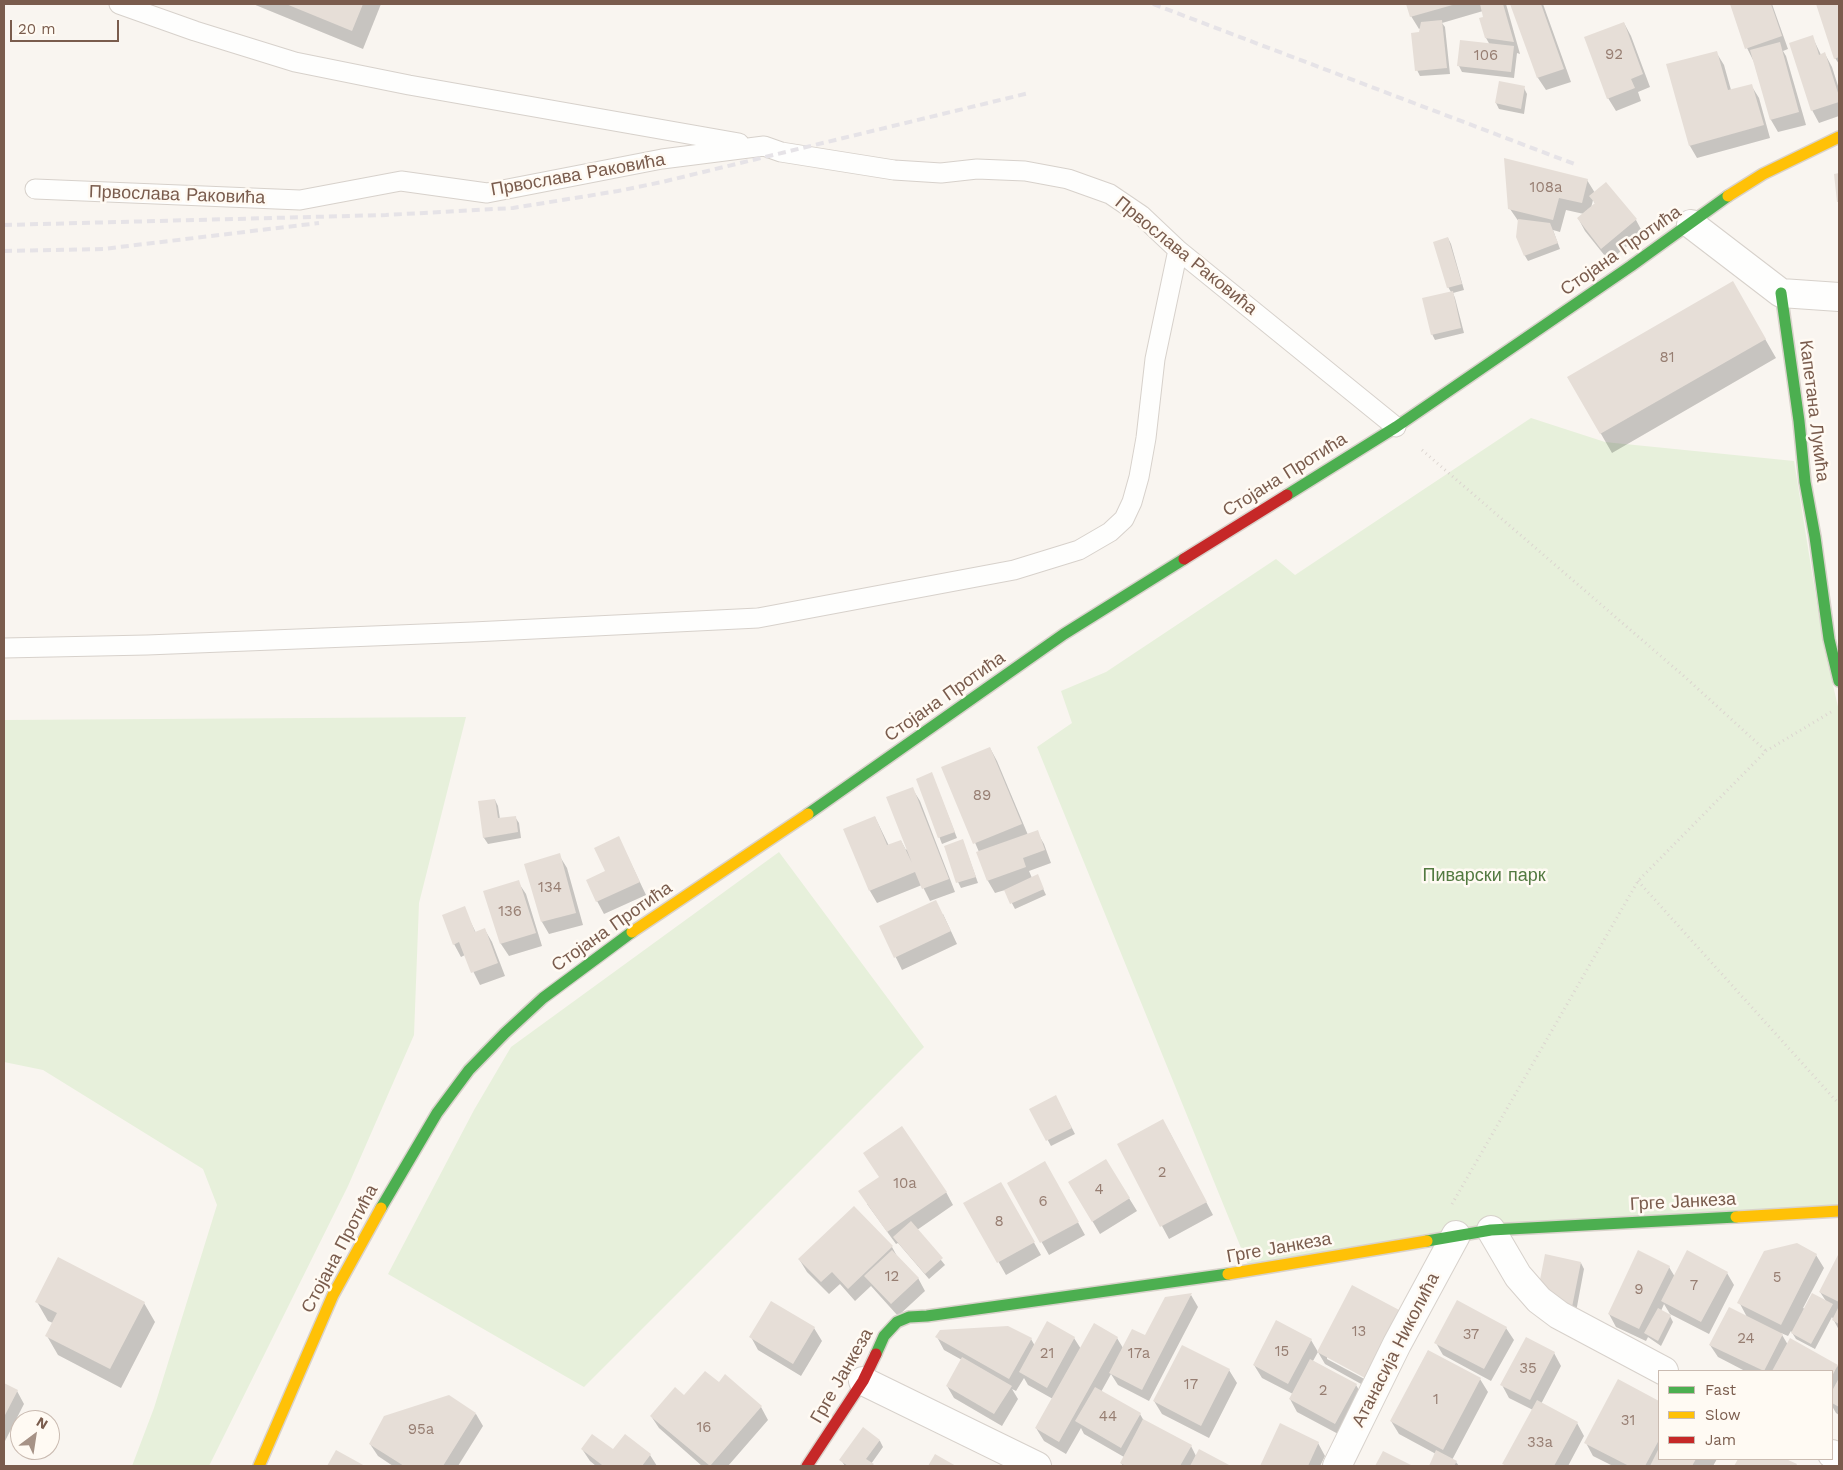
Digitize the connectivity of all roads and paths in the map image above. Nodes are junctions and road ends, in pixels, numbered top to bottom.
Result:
1 (119, 4) edge
2 (1839, 137) edge
3 (764, 146) junction
4 (34, 189) dead end
5 (1691, 224) junction
6 (1178, 250) junction
7 (1781, 293) junction
8 (1839, 298) edge
9 (1396, 427) junction
10 (4, 648) edge
11 (1839, 681) edge
12 (1839, 708) edge
13 (1766, 751) junction
14 (1638, 881) junction
15 (1839, 1104) edge
16 (1839, 1211) edge
17 (1491, 1230) junction
18 (1444, 1237) junction
19 (1662, 1370) edge
20 (863, 1381) junction
21 (259, 1466) edge
22 (807, 1466) edge
23 (1037, 1466) edge
24 (1337, 1466) edge

1 - 3 lane, Првослава Раковића
2 - 5 main road, Стојана Протића
3 - 4 lane, Првослава Раковића
3 - 6 lane, Првослава Раковића
5 - 7 street
5 - 9 main road, Стојана Протића
6 - 9 lane, Првослава Раковића
6 - 10 lane
7 - 8 street
7 - 11 main road, Капетана Лукића
9 - 13 path
9 - 21 main road, Стојана Протића
12 - 13 path
13 - 14 path
14 - 15 path
14 - 18 path
16 - 17 main road, Грге Јанкеза
17 - 18 main road, Грге Јанкеза
17 - 19 street
18 - 20 main road, Грге Јанкеза
18 - 24 street, Атанасија Николића
20 - 22 main road, Грге Јанкеза
20 - 23 street

